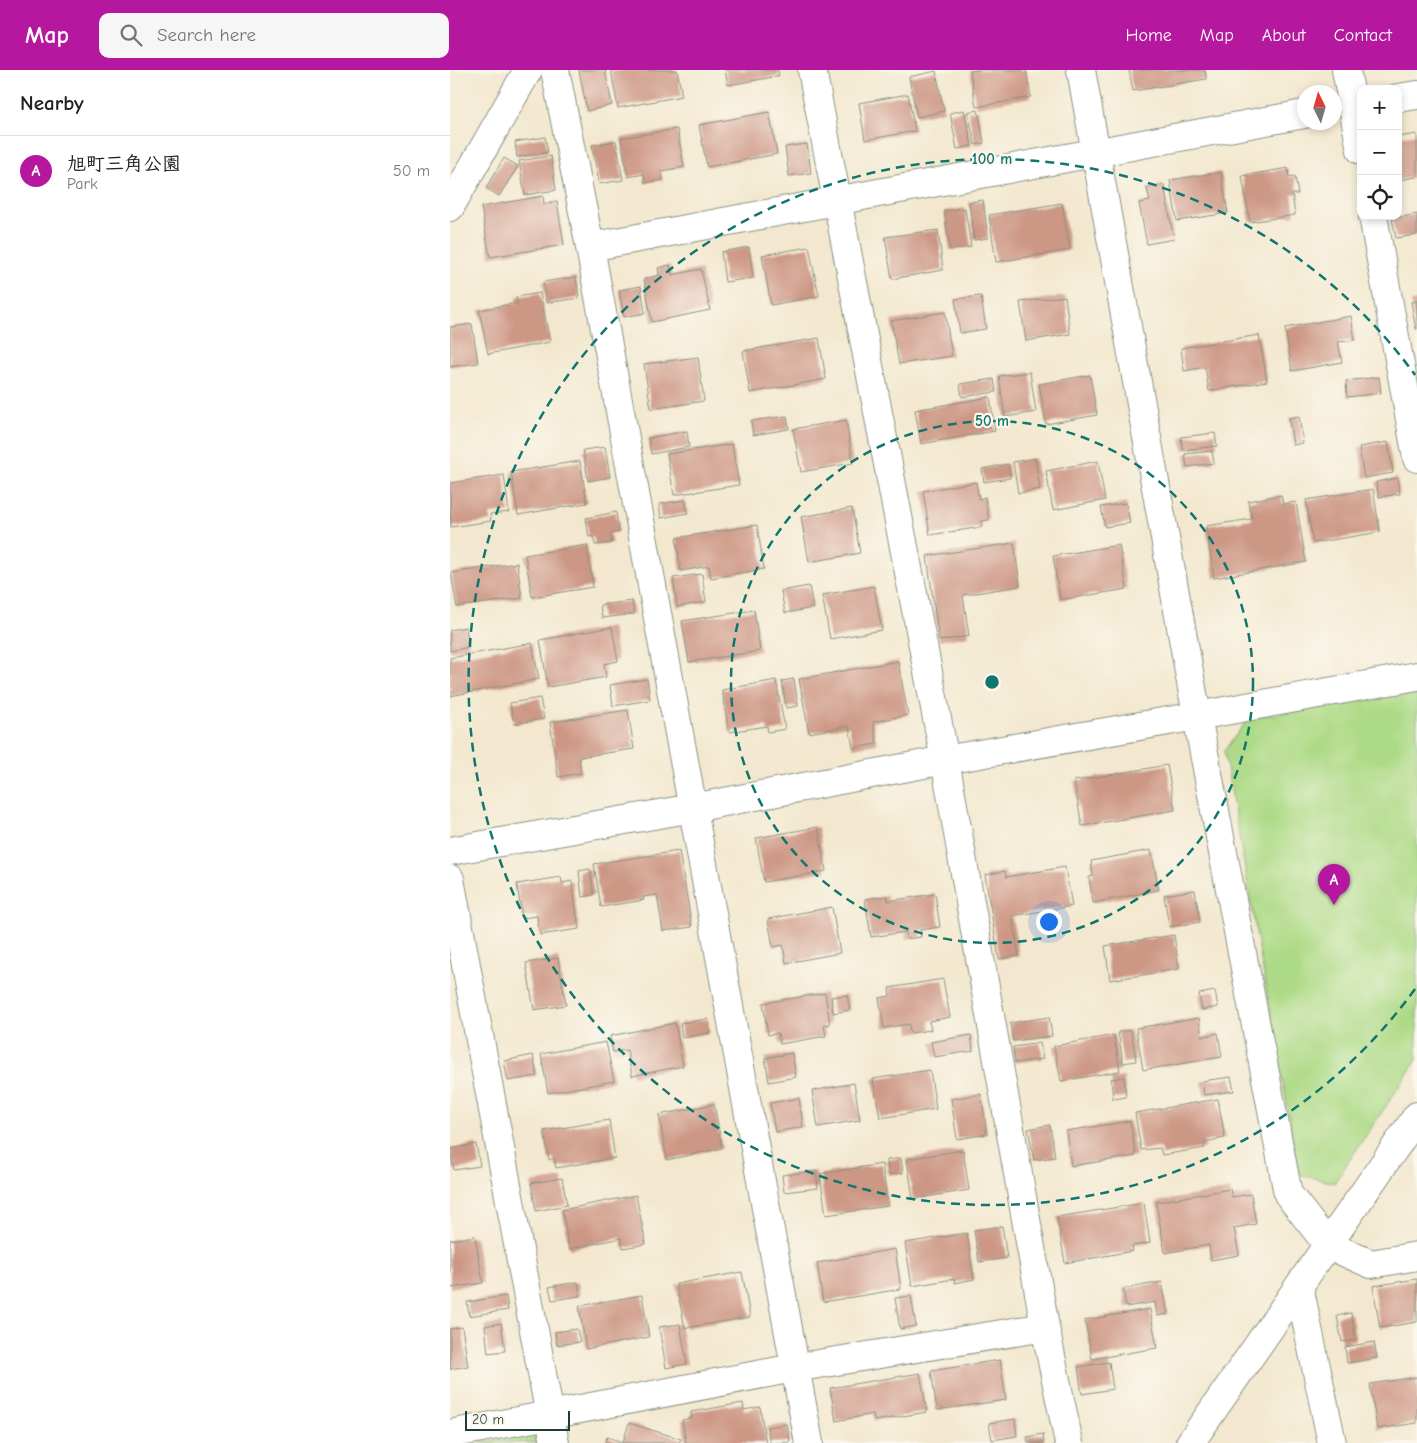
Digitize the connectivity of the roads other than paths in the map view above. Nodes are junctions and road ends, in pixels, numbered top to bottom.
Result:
1 (528, 70) edge
2 (555, 70) edge
3 (812, 70) edge
4 (1081, 70) edge
5 (1346, 70) edge
6 (1417, 95) edge
7 (1402, 97) edge
8 (1349, 107) edge
9 (1297, 115) edge
10 (1357, 136) edge
11 (1096, 151) junction
12 (837, 201) junction
13 (450, 207) edge
14 (1374, 220) edge
15 (590, 247) junction
16 (1417, 458) edge
17 (1417, 676) edge
18 (1197, 716) junction
19 (945, 760) junction
20 (693, 808) junction
21 (450, 851) edge
22 (450, 879) edge
23 (1417, 1116) edge
24 (1328, 1245) junction
25 (1417, 1256) edge
26 (1299, 1286) junction
27 (1045, 1327) junction
28 (794, 1368) junction
29 (550, 1416) junction
30 (450, 1434) edge
31 (554, 1443) edge
32 (809, 1443) edge
33 (1069, 1443) edge
34 (1190, 1443) edge
35 (1332, 1443) edge

1 - 13 street
2 - 15 street
3 - 12 street
4 - 11 street
5 - 8 street
6 - 7 street
8 - 10 street
9 - 11 street
11 - 12 street
11 - 18 street
12 - 15 street
12 - 19 street
14 - 16 street
15 - 20 street
17 - 18 street
18 - 19 street
18 - 24 street
19 - 20 street
19 - 27 street
20 - 21 street
20 - 28 street
22 - 29 street
23 - 24 street
24 - 25 street
24 - 26 street
26 - 34 street
26 - 35 street
27 - 28 street
27 - 33 street
28 - 29 street
28 - 32 street
29 - 30 street
29 - 31 street

